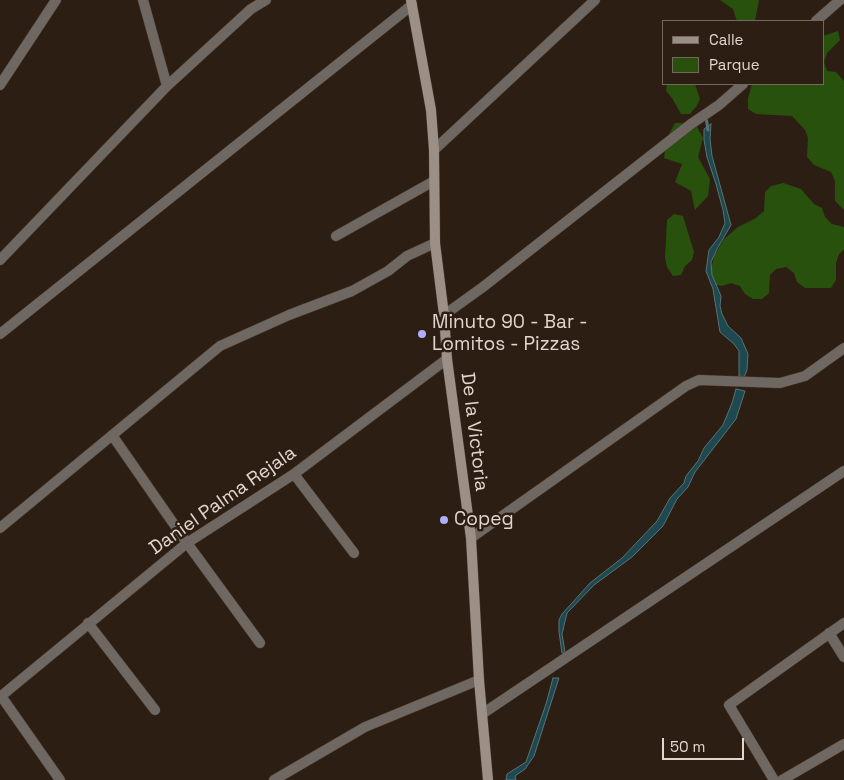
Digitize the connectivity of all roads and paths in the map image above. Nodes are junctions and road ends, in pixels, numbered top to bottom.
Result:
1 (56, 0) edge
2 (143, 0) edge
3 (595, 0) edge
4 (263, 1) edge
5 (837, 1) edge
6 (411, 3) edge
7 (250, 5) edge
8 (844, 12) edge
9 (817, 20) edge
10 (0, 85) edge
11 (742, 85) edge
12 (166, 86) junction
13 (434, 150) junction
14 (434, 181) junction
15 (336, 236) dead end
16 (435, 243) junction
17 (0, 260) edge
18 (444, 315) junction
19 (0, 334) edge
20 (844, 348) edge
21 (447, 359) junction
22 (112, 435) junction
23 (844, 471) edge
24 (294, 474) junction
25 (0, 528) edge
26 (471, 538) junction
27 (187, 543) junction
28 (354, 553) dead end
29 (88, 622) junction
30 (844, 623) edge
31 (829, 633) junction
32 (260, 643) dead end
33 (844, 657) edge
34 (479, 680) junction
35 (0, 697) edge
36 (155, 710) dead end
37 (482, 714) junction
38 (844, 744) edge
39 (60, 780) edge
40 (274, 780) edge
41 (488, 780) edge
42 (774, 780) edge
43 (782, 780) edge

1 - 10 street
2 - 12 street
3 - 13 street
4 - 7 street
5 - 8 street
5 - 9 street
6 - 13 main road, De la Victoria
6 - 19 street
7 - 12 street
11 - 18 street
12 - 17 street
13 - 14 main road, De la Victoria
14 - 15 street
14 - 16 main road, De la Victoria
16 - 18 main road, De la Victoria
16 - 22 street
18 - 21 main road, De la Victoria
20 - 26 street
21 - 24 street, Daniel Palma Rejala
21 - 26 main road, De la Victoria
22 - 25 street
22 - 27 street
23 - 37 street
24 - 27 street, Daniel Palma Rejala
24 - 28 street
26 - 34 main road, De la Victoria
27 - 29 street, Daniel Palma Rejala
27 - 32 street
29 - 35 street, Daniel Palma Rejala
29 - 36 street
30 - 31 street
31 - 33 street
31 - 42 street
34 - 37 main road, De la Victoria
34 - 40 street
35 - 39 street
37 - 41 main road, De la Victoria
38 - 43 street

